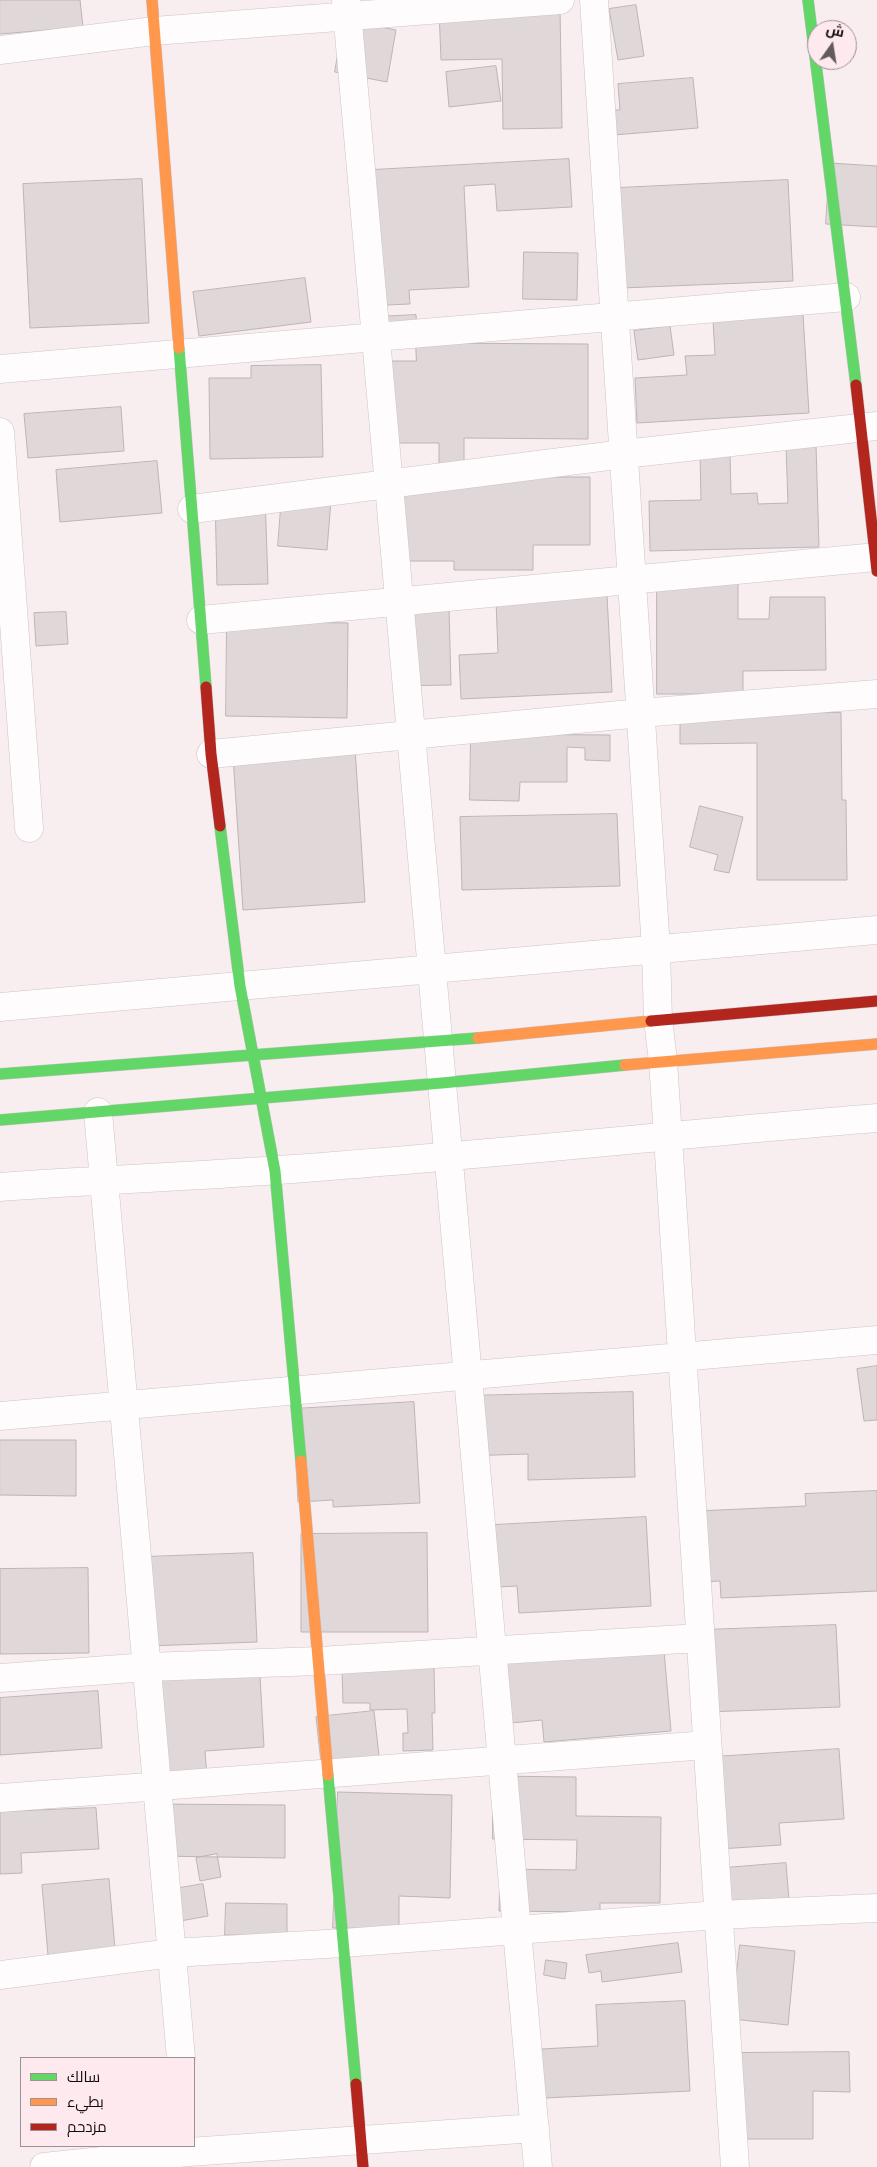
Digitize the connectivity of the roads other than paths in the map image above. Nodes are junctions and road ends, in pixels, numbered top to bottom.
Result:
1 (152, 0) edge
2 (560, 0) edge
3 (594, 0) edge
4 (808, 0) edge
5 (347, 8) edge
6 (154, 31) junction
7 (0, 50) edge
8 (846, 297) junction
9 (615, 318) junction
10 (376, 337) junction
11 (181, 352) junction
12 (0, 369) edge
13 (868, 427) edge
14 (0, 432) edge
15 (624, 454) junction
16 (389, 484) junction
17 (192, 509) junction
18 (877, 558) edge
19 (877, 571) edge
20 (632, 580) junction
21 (400, 602) junction
22 (201, 620) junction
23 (877, 694) edge
24 (640, 714) junction
25 (412, 736) junction
26 (211, 754) junction
27 (30, 828) dead end
28 (877, 930) edge
29 (656, 949) junction
30 (432, 969) junction
31 (240, 986) junction
32 (877, 1001) edge
33 (0, 1007) edge
34 (658, 1020) junction
35 (440, 1042) junction
36 (877, 1044) edge
37 (253, 1054) junction
38 (663, 1061) junction
39 (0, 1074) edge
40 (442, 1083) junction
41 (263, 1098) junction
42 (98, 1112) junction
43 (877, 1118) edge
44 (0, 1120) edge
45 (666, 1135) junction
46 (449, 1157) junction
47 (275, 1171) junction
48 (104, 1180) junction
49 (0, 1187) edge
50 (877, 1340) edge
51 (682, 1357) junction
52 (468, 1376) junction
53 (295, 1391) junction
54 (124, 1405) junction
55 (0, 1416) edge
56 (700, 1638) junction
57 (492, 1650) junction
58 (319, 1661) junction
59 (147, 1667) junction
60 (0, 1678) edge
61 (707, 1745) junction
62 (502, 1760) junction
63 (328, 1774) junction
64 (157, 1788) junction
65 (0, 1798) edge
66 (877, 1908) edge
67 (718, 1915) junction
68 (517, 1930) junction
69 (343, 1943) junction
70 (172, 1953) junction
71 (0, 1975) edge
72 (181, 2057) edge
73 (535, 2128) junction
74 (361, 2139) junction
75 (189, 2155) edge
76 (44, 2167) edge
77 (363, 2167) edge
78 (538, 2167) edge
79 (735, 2167) edge

1 - 6 street
2 - 5 street
3 - 9 street
4 - 8 street
5 - 6 street
5 - 10 street
6 - 7 street
6 - 11 street
8 - 9 street
8 - 13 street
9 - 10 street
9 - 15 street
10 - 11 street
10 - 16 street
11 - 12 street
11 - 17 street
13 - 15 street
13 - 18 street
14 - 27 street
15 - 16 street
15 - 20 street
16 - 17 street
16 - 21 street
17 - 22 street
18 - 19 street
18 - 20 street
20 - 21 street
20 - 24 street
21 - 22 street
21 - 25 street
22 - 26 street
23 - 24 street
24 - 25 street
24 - 29 street
25 - 26 street
25 - 30 street
26 - 31 street
28 - 29 street
29 - 30 street
29 - 34 street
30 - 31 street
30 - 35 street
31 - 33 street
31 - 37 street
32 - 34 street
34 - 35 street
34 - 38 street
35 - 37 street
35 - 40 street
36 - 38 street
37 - 39 street
37 - 41 street
38 - 40 street
38 - 45 street
40 - 41 street
40 - 46 street
41 - 42 street
41 - 47 street
42 - 44 street
42 - 48 street
43 - 45 street
45 - 46 street
45 - 51 street
46 - 47 street
46 - 52 street
47 - 48 street
47 - 53 street
48 - 49 street
48 - 54 street
50 - 51 street
51 - 52 street
51 - 56 street
52 - 53 street
52 - 57 street
53 - 54 street
53 - 58 street
54 - 55 street
54 - 59 street
56 - 57 street
56 - 61 street
57 - 58 street
57 - 62 street
58 - 59 street
58 - 63 street
59 - 60 street
59 - 64 street
61 - 62 street
61 - 67 street
62 - 63 street
62 - 68 street
63 - 64 street
63 - 69 street
64 - 65 street
64 - 70 street
66 - 67 street
67 - 68 street
67 - 79 street
68 - 69 street
68 - 73 street
69 - 70 street
69 - 74 street
70 - 71 street
70 - 72 street
73 - 74 street
73 - 78 street
74 - 75 street
74 - 77 street
75 - 76 street

